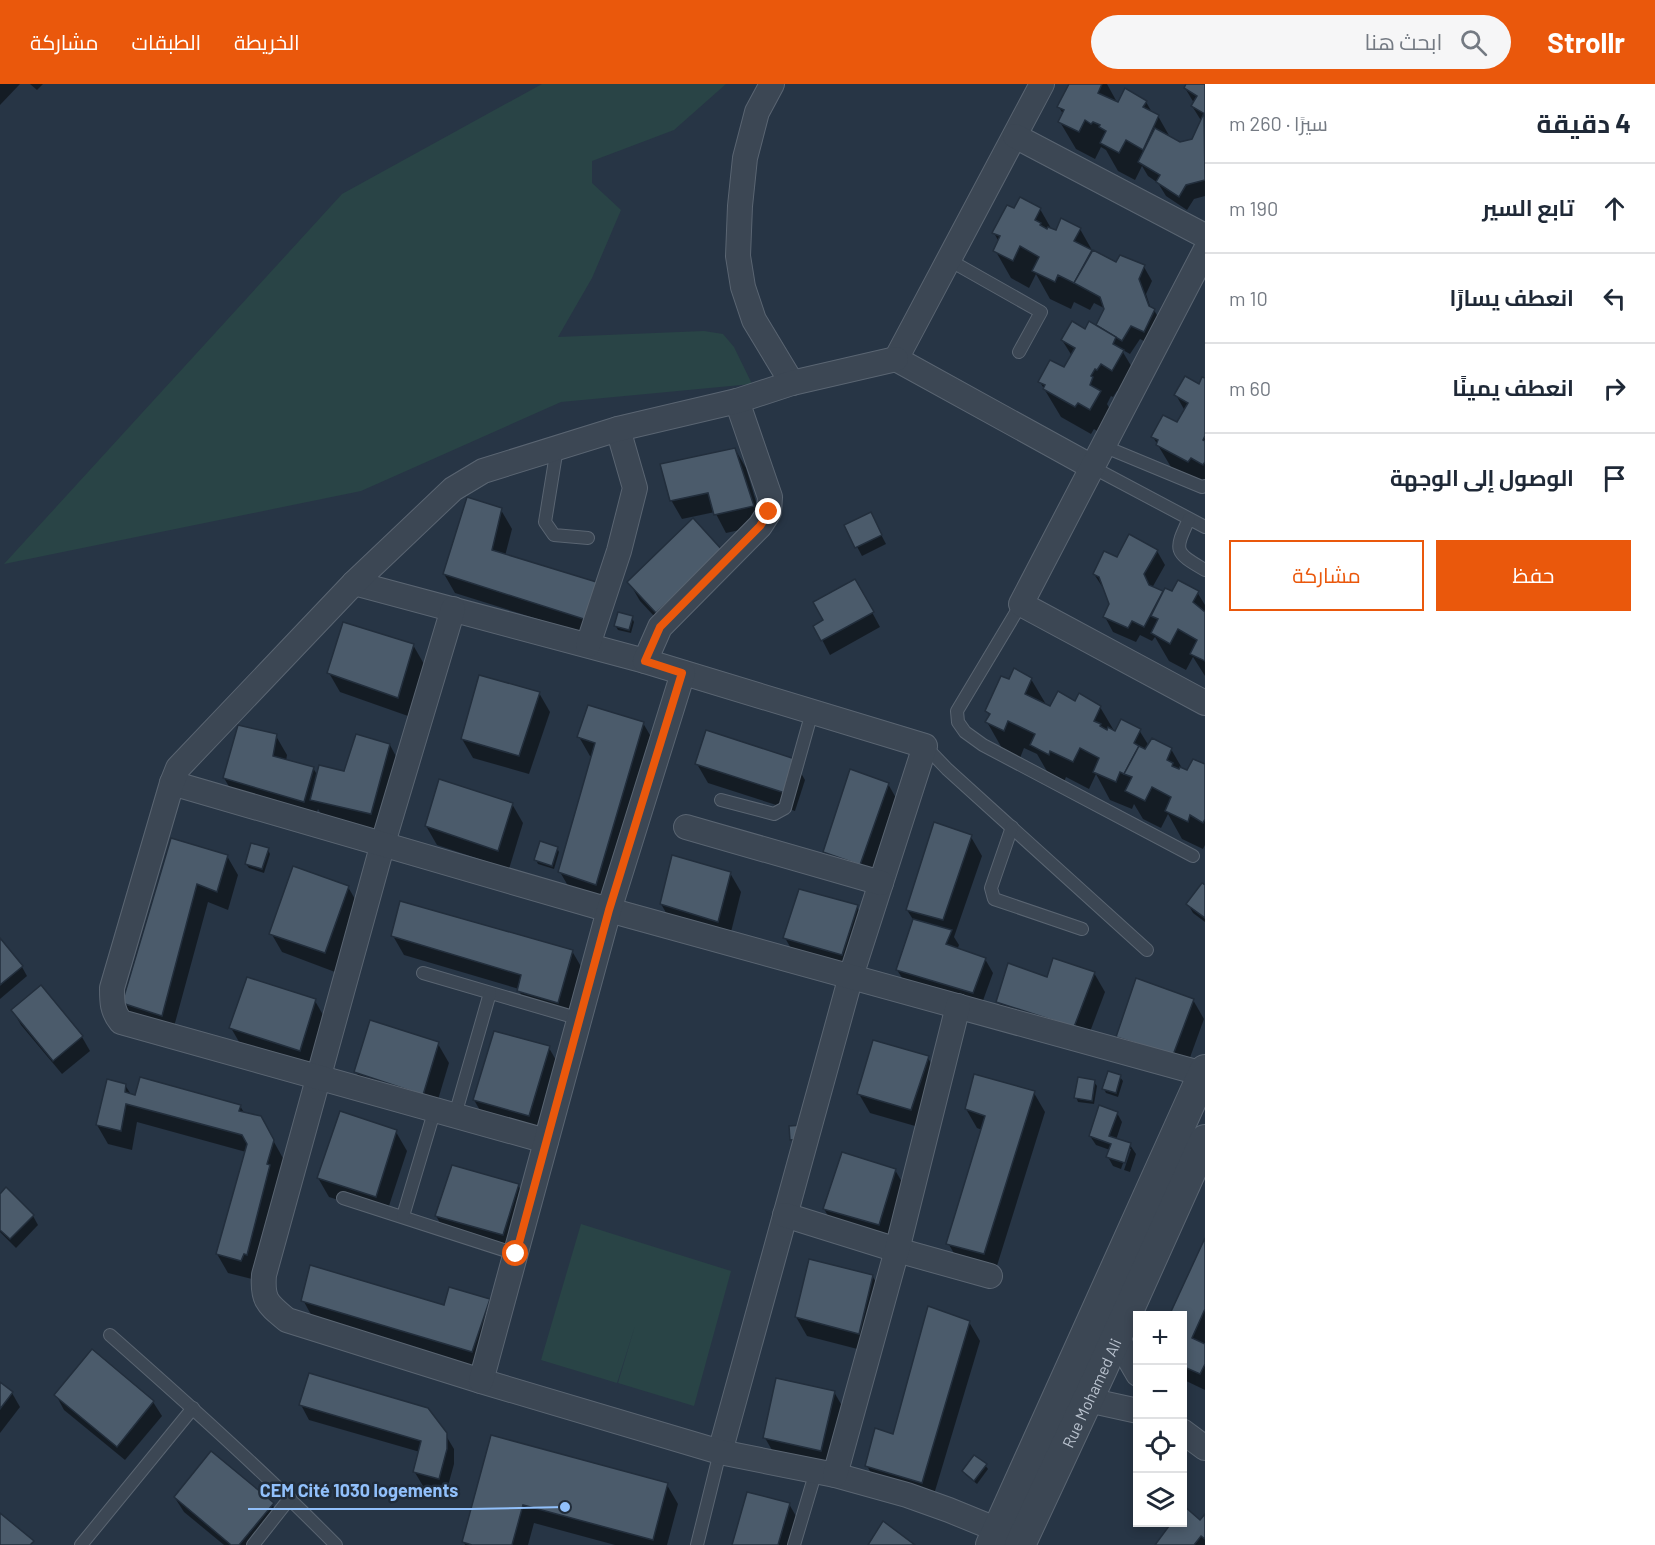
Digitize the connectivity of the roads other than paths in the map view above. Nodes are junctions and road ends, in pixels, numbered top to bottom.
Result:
1 (772, 84) edge
2 (1042, 84) edge
3 (1015, 136) junction
4 (1205, 236) edge
5 (1205, 251) edge
6 (949, 260) junction
7 (1019, 352) dead end
8 (896, 359) junction
9 (792, 383) junction
10 (737, 401) junction
11 (618, 429) junction
12 (557, 448) junction
13 (1097, 457) junction
14 (1205, 486) edge
15 (1189, 519) junction
16 (1205, 527) edge
17 (588, 538) dead end
18 (1205, 570) edge
19 (354, 583) junction
20 (1021, 604) junction
21 (453, 609) junction
22 (588, 645) junction
23 (645, 661) junction
24 (682, 673) junction
25 (1205, 703) edge
26 (812, 712) junction
27 (925, 746) junction
28 (172, 783) junction
29 (721, 800) dead end
30 (686, 827) dead end
31 (1012, 827) junction
32 (382, 843) junction
33 (1193, 856) dead end
34 (881, 882) junction
35 (609, 910) junction
36 (1082, 929) dead end
37 (1147, 950) dead end
38 (423, 974) dead end
39 (851, 976) junction
40 (490, 993) junction
41 (958, 1006) junction
42 (580, 1018) junction
43 (1204, 1072) edge
44 (318, 1077) junction
45 (445, 1112) junction
46 (1205, 1140) edge
47 (546, 1141) junction
48 (343, 1198) dead end
49 (785, 1215) junction
50 (403, 1216) junction
51 (897, 1250) junction
52 (516, 1254) junction
53 (990, 1276) dead end
54 (110, 1335) dead end
55 (1116, 1336) junction
56 (1080, 1346) junction
57 (1133, 1367) edge
58 (1067, 1376) junction
59 (481, 1382) junction
60 (1086, 1403) junction
61 (193, 1408) junction
62 (1133, 1410) edge
63 (720, 1452) junction
64 (826, 1473) junction
65 (290, 1498) junction
66 (1003, 1540) edge
67 (81, 1545) edge
68 (253, 1545) edge
69 (336, 1545) edge
70 (697, 1545) edge
71 (794, 1545) edge

1 - 9 street
2 - 3 street
3 - 4 street
3 - 6 street
5 - 13 street
6 - 7 lane
6 - 8 street
8 - 9 street
8 - 13 street
9 - 10 street
10 - 11 street
10 - 23 street
11 - 12 street
11 - 22 street
12 - 17 lane
12 - 19 street
13 - 14 lane
13 - 15 lane
13 - 20 street
15 - 16 lane
15 - 18 lane
19 - 21 street
19 - 28 street
20 - 25 street
20 - 33 lane
21 - 22 street
21 - 32 street
22 - 23 street
23 - 24 street
24 - 26 street
24 - 35 street
26 - 27 street
26 - 29 lane
27 - 31 lane
27 - 34 street
28 - 32 street
28 - 44 street
30 - 34 street
31 - 36 lane
31 - 37 lane
32 - 35 street
32 - 44 street
34 - 39 street
35 - 39 street
35 - 42 street
38 - 40 lane
39 - 41 street
39 - 49 street
40 - 42 lane
40 - 45 lane
41 - 43 street
41 - 51 street
42 - 47 street
43 - 56 street
44 - 45 street
44 - 59 street
45 - 47 street
45 - 50 lane
46 - 55 street, Rue Mohamed Ali
47 - 52 street
48 - 50 lane
49 - 51 street
49 - 63 street
50 - 52 lane
51 - 53 street
51 - 64 street
52 - 59 street
54 - 61 lane
55 - 56 street
55 - 57 street
55 - 60 street, Rue Mohamed Ali
56 - 58 street
58 - 60 street
58 - 66 street
59 - 63 street
60 - 62 street
60 - 66 street, Rue Mohamed Ali
61 - 65 lane
61 - 67 lane
63 - 64 street
63 - 70 lane
64 - 66 street
64 - 71 lane
65 - 68 lane
65 - 69 lane

